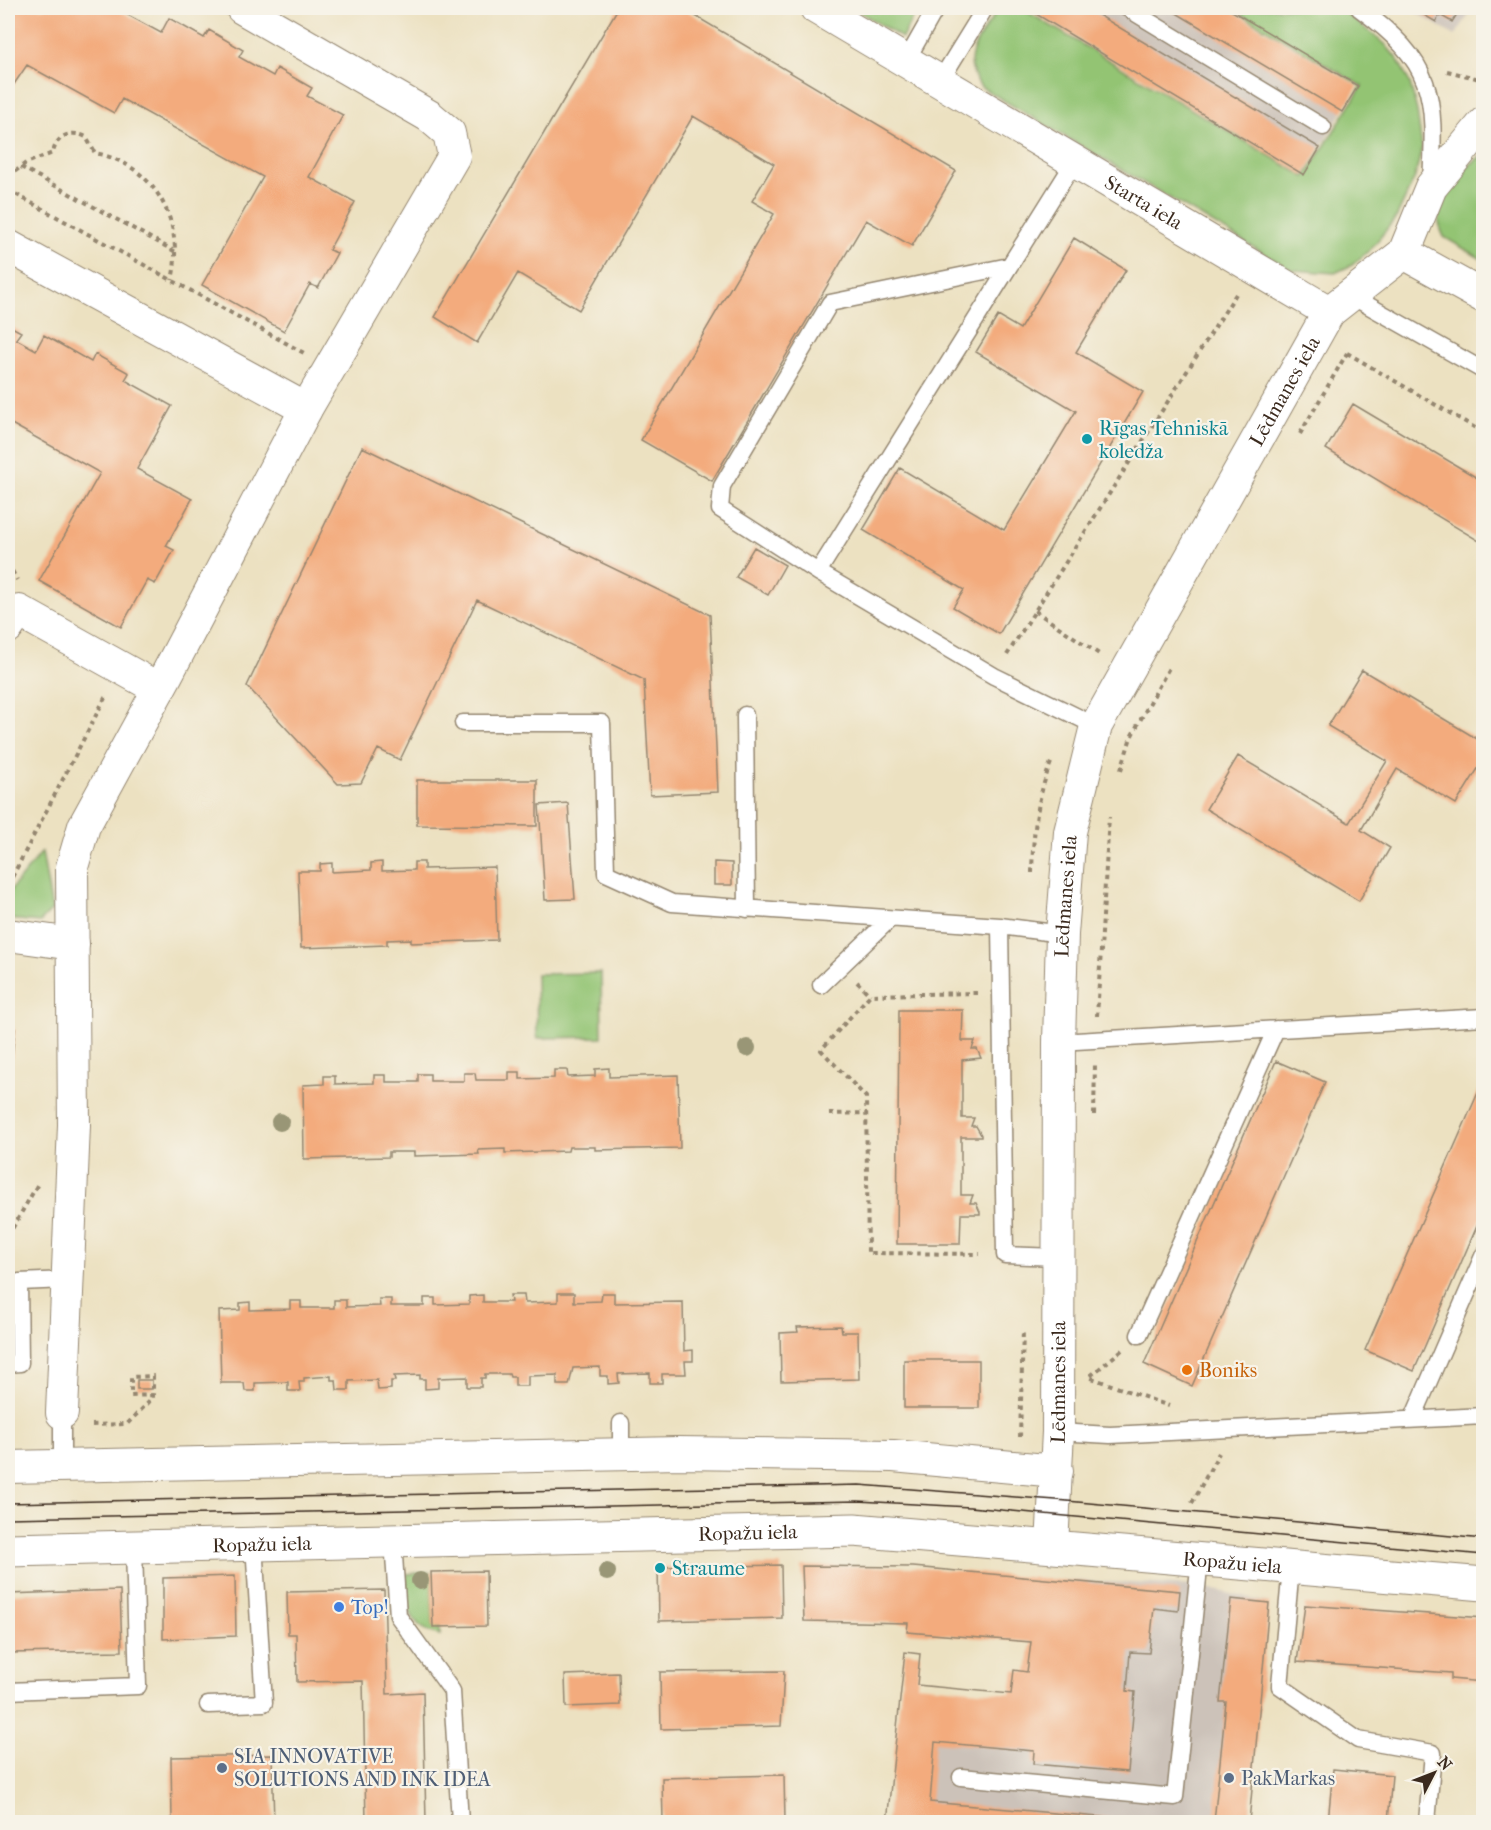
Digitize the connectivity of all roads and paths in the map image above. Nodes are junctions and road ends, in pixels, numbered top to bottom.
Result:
1 (242, 8) edge
2 (816, 8) edge
3 (936, 8) edge
4 (985, 8) edge
5 (1127, 8) edge
6 (1359, 8) edge
7 (906, 61) junction
8 (1418, 64) junction
9 (1484, 80) edge
10 (940, 81) junction
11 (1484, 123) edge
12 (1323, 128) dead end
13 (1075, 161) junction
14 (21, 166) junction
15 (8, 177) edge
16 (1431, 187) junction
17 (8, 190) edge
18 (8, 246) edge
19 (176, 252) junction
20 (1404, 253) junction
21 (1009, 266) junction
22 (1252, 269) junction
23 (172, 280) junction
24 (1484, 297) edge
25 (1339, 303) junction
26 (1347, 353) junction
27 (306, 354) dead end
28 (1484, 371) edge
29 (306, 409) junction
30 (1484, 433) edge
31 (1294, 445) dead end
32 (818, 572) junction
33 (1035, 611) junction
34 (8, 627) edge
35 (1175, 656) dead end
36 (1104, 657) dead end
37 (120, 668) junction
38 (994, 676) junction
39 (159, 689) junction
40 (745, 716) dead end
41 (463, 723) dead end
42 (1096, 726) junction
43 (1119, 777) dead end
44 (1109, 808) dead end
45 (8, 885) edge
46 (747, 909) junction
47 (890, 919) junction
48 (1000, 926) junction
49 (1062, 934) junction
50 (8, 935) edge
51 (73, 945) junction
52 (821, 985) dead end
53 (1002, 993) junction
54 (1484, 1017) edge
55 (1276, 1029) junction
56 (1095, 1040) junction
57 (1059, 1042) junction
58 (867, 1113) junction
59 (829, 1114) dead end
60 (1094, 1122) dead end
61 (40, 1180) dead end
62 (8, 1236) edge
63 (1484, 1254) edge
64 (1005, 1255) junction
65 (1058, 1257) junction
66 (67, 1280) junction
67 (1139, 1335) joint
68 (8, 1364) edge
69 (1090, 1366) dead end
70 (1089, 1377) junction
71 (153, 1395) junction
72 (1177, 1408) dead end
73 (1484, 1416) edge
74 (1413, 1418) junction
75 (72, 1420) junction
76 (621, 1423) dead end
77 (1232, 1428) junction
78 (1058, 1432) junction
79 (1090, 1434) junction
80 (621, 1455) junction
81 (62, 1466) junction
82 (8, 1467) edge
83 (1057, 1471) junction
84 (1192, 1503) dead end
85 (393, 1540) junction
86 (254, 1544) junction
87 (1052, 1546) junction
88 (134, 1548) junction
89 (8, 1550) edge
90 (1200, 1559) junction
91 (1291, 1568) junction
92 (1484, 1584) edge
93 (8, 1691) edge
94 (208, 1705) dead end
95 (961, 1777) dead end
96 (460, 1822) edge
97 (1427, 1822) edge

1 - 29 street
2 - 7 street, Starta iela
3 - 7 lane
4 - 10 lane
5 - 12 lane
6 - 8 lane
7 - 10 street, Starta iela
8 - 9 path
8 - 16 lane
10 - 13 street, Starta iela
11 - 16 street
13 - 21 lane
13 - 22 street, Starta iela
14 - 15 path
14 - 19 path
14 - 19 path
16 - 20 street
17 - 23 path
18 - 29 street
19 - 23 path
20 - 24 street
20 - 25 street
21 - 32 lane
21 - 32 lane
22 - 25 street, Starta iela
22 - 33 path
23 - 27 path
25 - 26 path
25 - 28 lane
25 - 42 street, Lēdmanes iela
26 - 30 path
26 - 31 path
29 - 39 street
32 - 38 lane
33 - 36 path
33 - 38 path
34 - 37 street
35 - 43 path
37 - 39 street
37 - 45 path
38 - 42 lane
39 - 51 street
40 - 46 lane
41 - 46 lane
42 - 49 street, Lēdmanes iela
44 - 56 path
46 - 47 lane
47 - 48 lane
47 - 52 lane
48 - 49 lane
48 - 53 lane
49 - 57 street, Lēdmanes iela
50 - 51 street
51 - 66 street
53 - 58 path
53 - 64 lane
54 - 55 lane
55 - 56 lane
55 - 67 lane
56 - 57 lane
56 - 60 path
57 - 65 street, Lēdmanes iela
58 - 59 path
58 - 64 path
61 - 62 path
63 - 74 lane
64 - 65 lane
65 - 78 street, Lēdmanes iela
66 - 68 lane
66 - 75 street
67 - 70 path
69 - 70 path
70 - 72 path
70 - 79 path
71 - 71 path
71 - 75 path
73 - 74 lane
74 - 77 lane
75 - 81 lane
76 - 80 lane
77 - 79 lane
77 - 84 path
78 - 79 lane
78 - 83 street, Lēdmanes iela
80 - 81 street
80 - 83 street
81 - 82 street
83 - 87 street, Lēdmanes iela
85 - 86 street, Ropažu iela
85 - 87 street, Ropažu iela
85 - 96 lane
86 - 88 street, Ropažu iela
86 - 94 lane
87 - 90 street, Ropažu iela
88 - 89 street, Ropažu iela
88 - 93 lane
90 - 91 street, Ropažu iela
90 - 95 lane
91 - 92 street, Ropažu iela
91 - 97 lane

